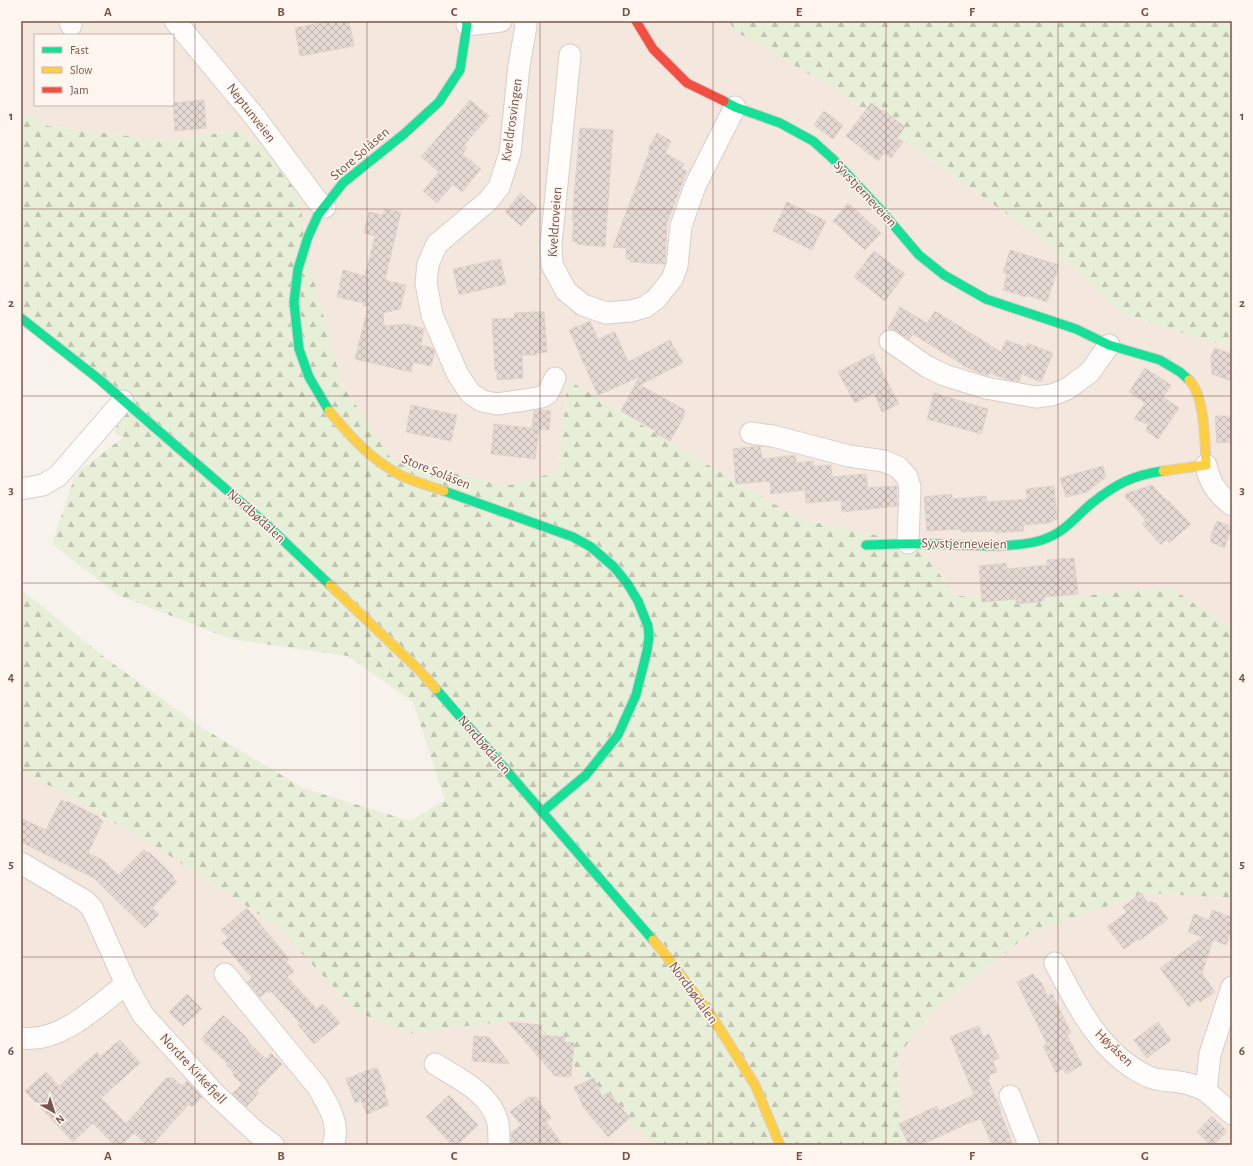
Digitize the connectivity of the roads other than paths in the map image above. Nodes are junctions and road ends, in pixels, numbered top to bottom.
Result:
1 (175, 21) edge
2 (501, 21) edge
3 (525, 21) edge
4 (636, 21) edge
5 (467, 23) edge
6 (570, 55) dead end
7 (735, 107) junction
8 (324, 207) junction
9 (21, 318) edge
10 (890, 341) dead end
11 (1109, 345) junction
12 (555, 378) dead end
13 (123, 401) junction
14 (751, 433) dead end
15 (1206, 465) junction
16 (21, 489) edge
17 (1232, 505) edge
18 (908, 542) junction
19 (866, 545) dead end
20 (542, 812) junction
21 (21, 863) edge
22 (1055, 963) dead end
23 (225, 974) dead end
24 (126, 984) junction
25 (1232, 987) edge
26 (21, 1038) edge
27 (435, 1064) dead end
28 (1206, 1091) junction
29 (1010, 1096) dead end
30 (1232, 1114) edge
31 (273, 1145) edge
32 (332, 1145) edge
33 (499, 1145) edge
34 (780, 1145) edge
35 (1029, 1145) edge

1 - 8 street, Neptunveien
2 - 5 street
3 - 12 street, Kveldrosvingen
4 - 7 street, Syvstjerneveien
5 - 8 street, Store Solåsen
6 - 7 street, Kveldroveien
7 - 11 street, Syvstjerneveien
8 - 20 street, Store Solåsen
9 - 13 street, Nordbødalen
10 - 11 street
11 - 15 street, Syvstjerneveien
13 - 16 street
13 - 20 street, Nordbødalen
14 - 18 street, Syvstjerneveien
15 - 17 street, Syvstjerneveien
15 - 18 street, Syvstjerneveien
18 - 19 street
20 - 34 street, Nordbødalen
21 - 24 street, Nordre Kirkefjell
22 - 28 street, Høyåsen
23 - 32 street
24 - 26 street
24 - 31 street, Nordre Kirkefjell
25 - 28 street
27 - 33 street
28 - 30 street, Høyåsen
29 - 35 street

